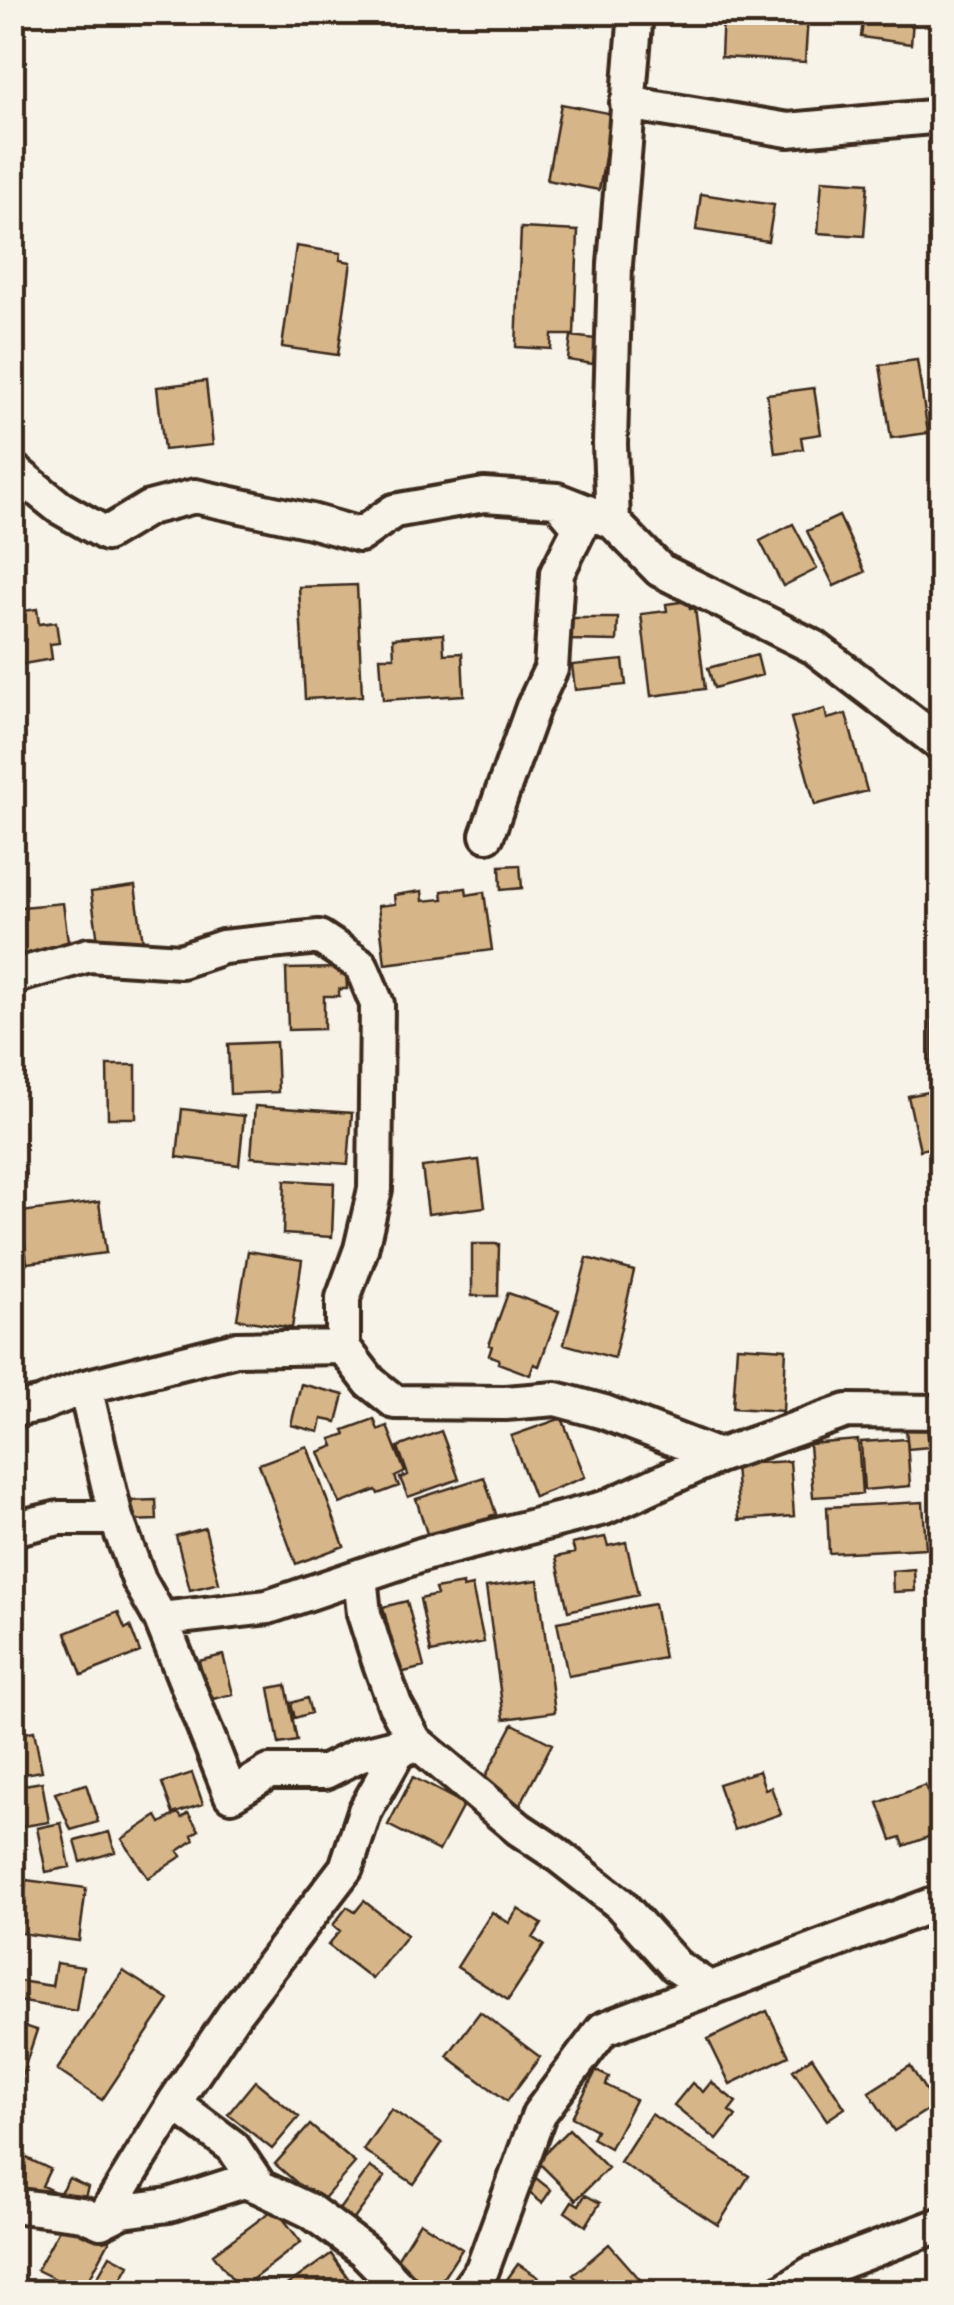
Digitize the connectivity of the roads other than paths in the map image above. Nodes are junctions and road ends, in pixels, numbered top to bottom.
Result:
1 (636, 12) edge
2 (628, 103) junction
3 (942, 116) edge
4 (12, 469) edge
5 (557, 500) junction
6 (613, 522) junction
7 (942, 745) edge
8 (486, 835) dead end
9 (12, 977) edge
10 (342, 1347) junction
11 (85, 1387) junction
12 (12, 1410) edge
13 (942, 1412) edge
14 (718, 1456) junction
15 (116, 1518) junction
16 (12, 1529) edge
17 (360, 1576) junction
18 (161, 1620) junction
19 (415, 1740) junction
20 (942, 1901) edge
21 (711, 1989) junction
22 (174, 2103) junction
23 (260, 2188) junction
24 (12, 2205) edge
25 (101, 2222) junction
26 (942, 2224) edge
27 (404, 2292) edge
28 (466, 2292) edge
29 (782, 2292) edge

1 - 2 street
2 - 3 street
2 - 6 street
4 - 5 street
5 - 6 street
5 - 8 street
6 - 7 street
9 - 10 street
10 - 11 street
10 - 14 street
11 - 12 street
11 - 15 street
13 - 14 street
14 - 17 street
15 - 16 street
15 - 18 street
17 - 18 street
17 - 19 street
18 - 19 street
19 - 21 street
19 - 22 street
20 - 21 street
21 - 28 street
22 - 23 street
22 - 25 street
23 - 25 street
23 - 27 street
24 - 25 street
26 - 29 street

